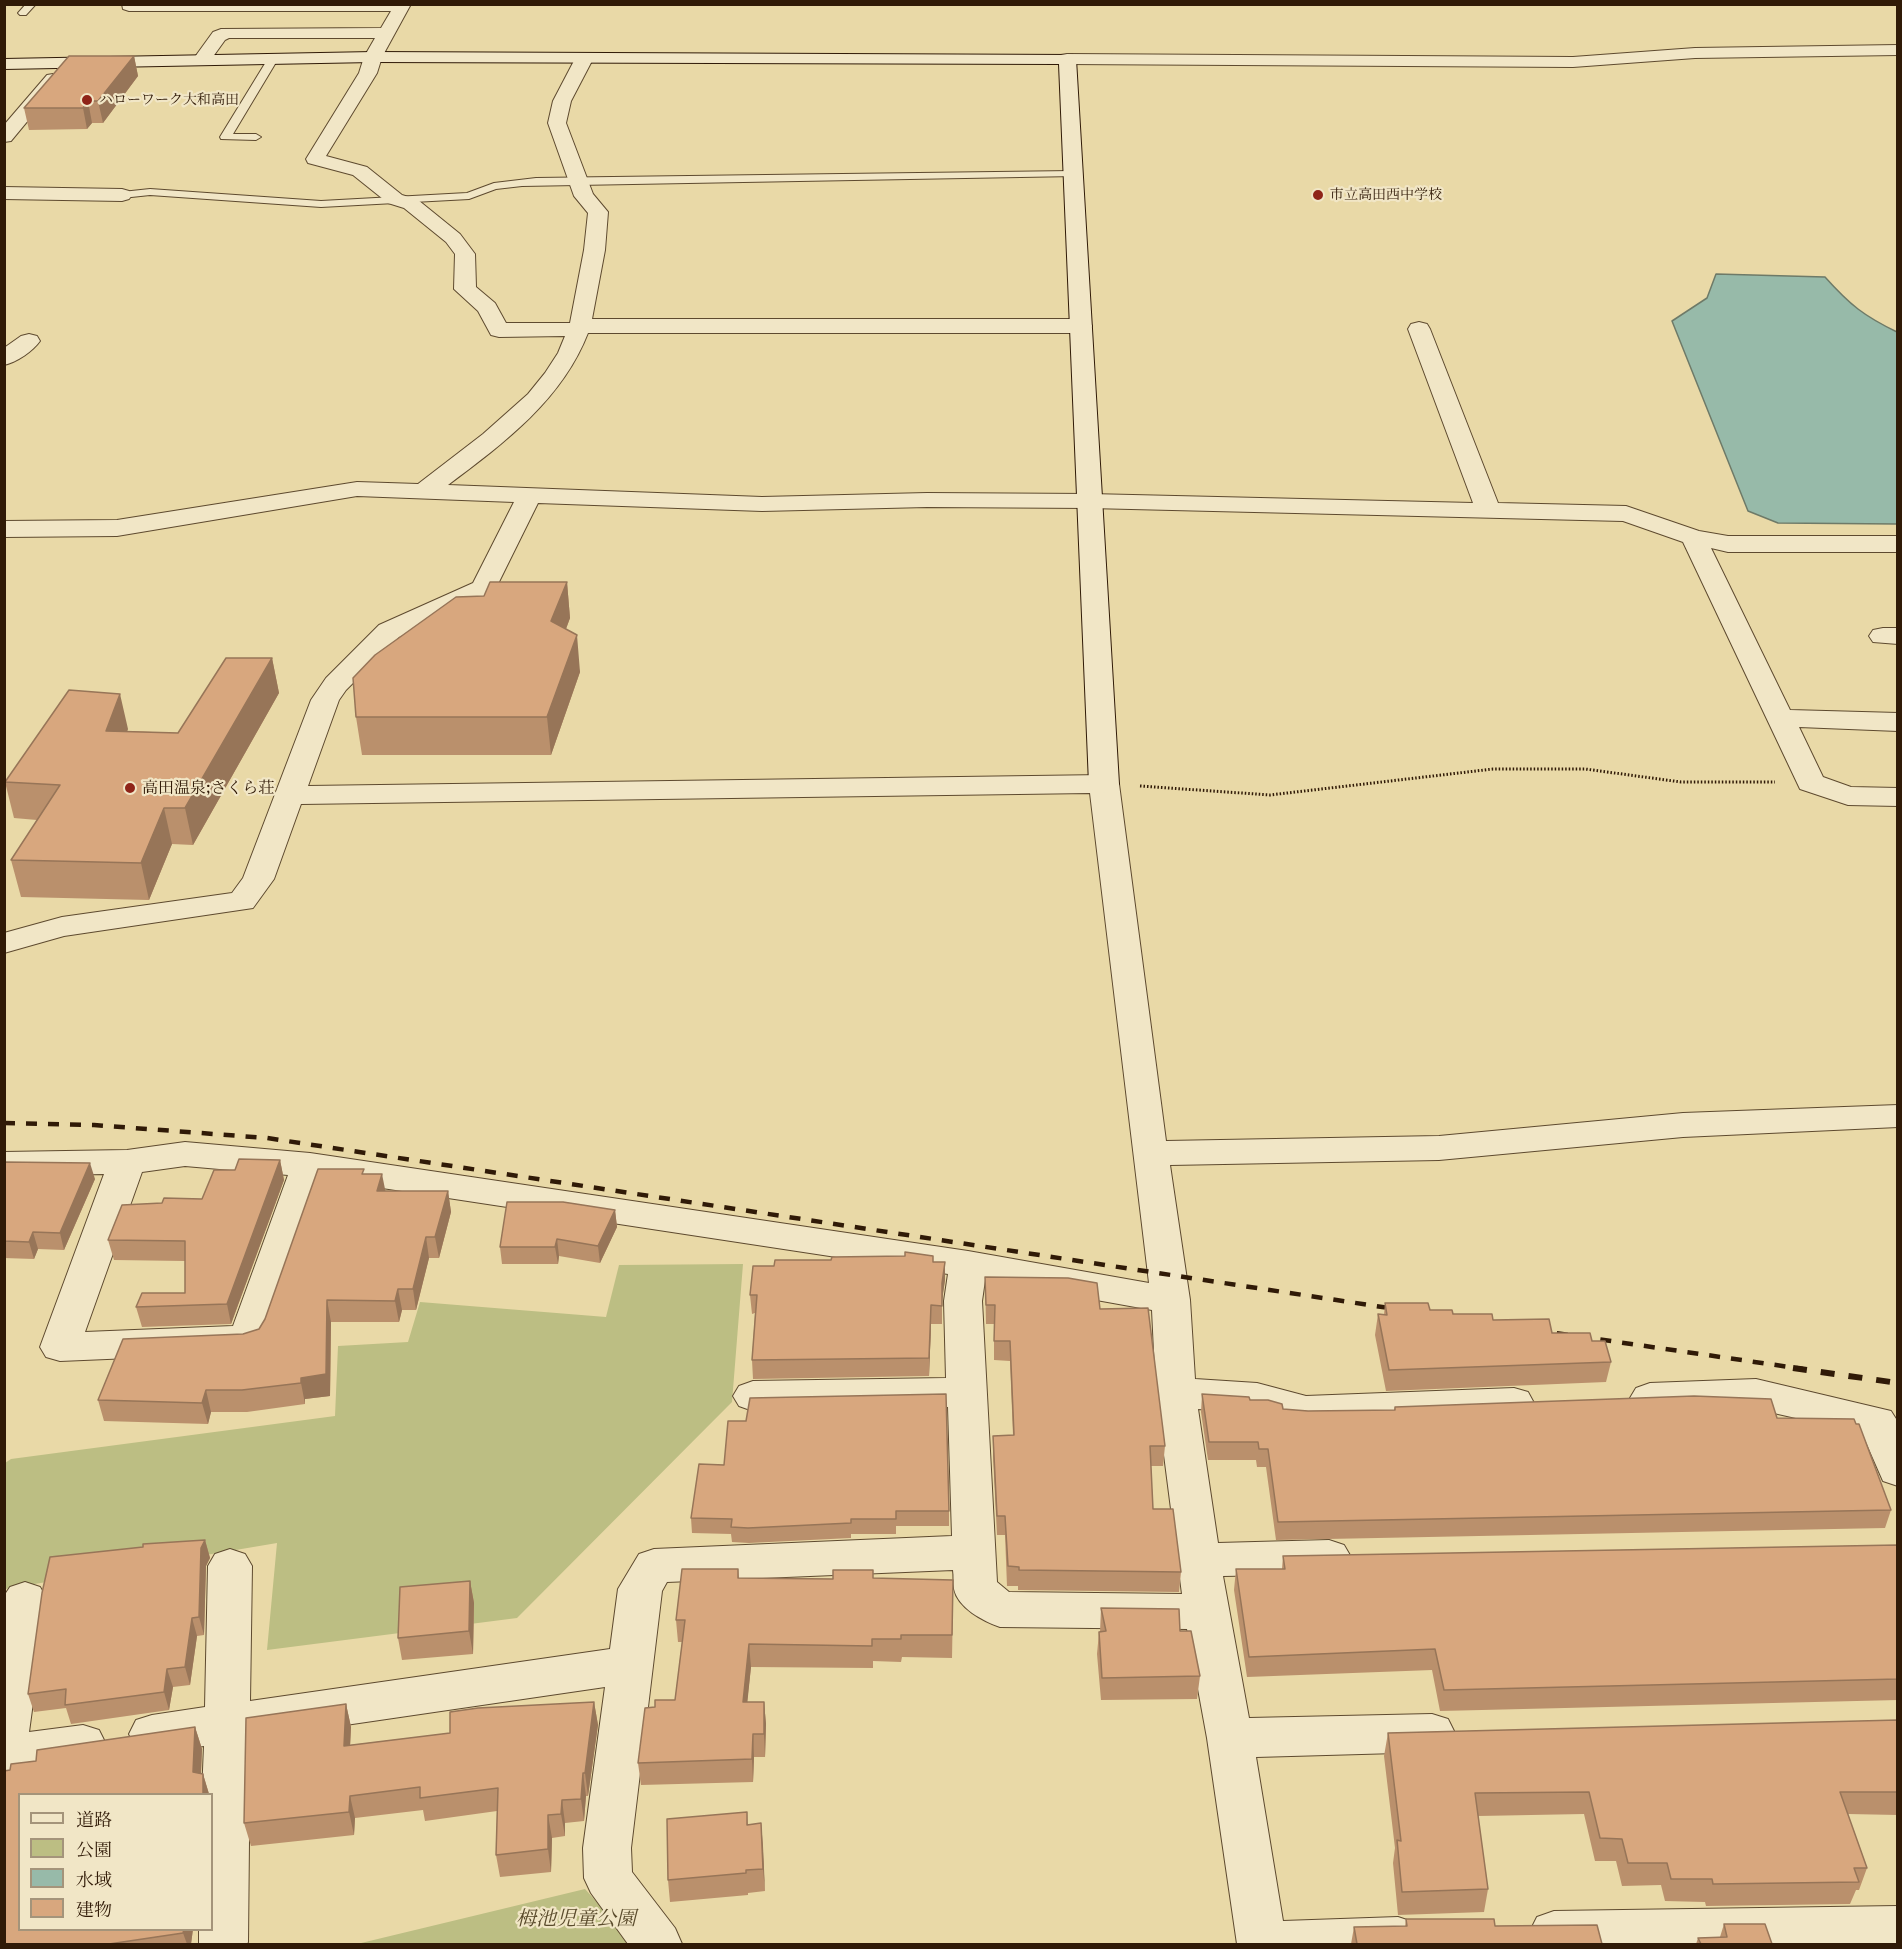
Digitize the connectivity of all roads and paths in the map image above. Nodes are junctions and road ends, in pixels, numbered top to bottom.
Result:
1 (32, 4) edge
2 (402, 5) edge
3 (129, 6) dead end
4 (23, 13) dead end
5 (386, 33) junction
6 (1898, 50) edge
7 (373, 57) junction
8 (585, 57) junction
9 (273, 59) junction
10 (1067, 59) junction
11 (201, 61) junction
12 (4, 64) edge
13 (65, 64) junction
14 (256, 136) dead end
15 (4, 137) edge
16 (1072, 174) junction
17 (577, 181) junction
18 (4, 193) edge
19 (122, 195) joint
20 (396, 199) junction
21 (1081, 326) junction
22 (579, 327) junction
23 (1419, 330) dead end
24 (29, 341) dead end
25 (4, 358) edge
26 (424, 491) junction
27 (529, 496) junction
28 (1090, 501) junction
29 (1488, 510) junction
30 (4, 530) edge
31 (1693, 537) junction
32 (1898, 544) edge
33 (1780, 718) junction
34 (1898, 722) edge
35 (1811, 783) junction
36 (1104, 784) junction
37 (290, 795) junction
38 (1898, 797) edge
39 (4, 943) edge
40 (1898, 1116) edge
41 (1150, 1153) junction
42 (127, 1162) junction
43 (4, 1164) edge
44 (310, 1165) junction
45 (968, 1264) junction
46 (1171, 1300) junction
47 (967, 1392) junction
48 (1176, 1393) junction
49 (753, 1396) edge
50 (1614, 1399) edge
51 (1554, 1401) edge
52 (1898, 1470) edge
53 (975, 1552) junction
54 (1365, 1557) edge
55 (1200, 1560) junction
56 (230, 1566) dead end
57 (25, 1599) dead end
58 (1206, 1612) junction
59 (629, 1665) junction
60 (227, 1723) junction
61 (1468, 1732) edge
62 (1230, 1738) junction
63 (4, 1749) edge
64 (4, 1755) edge
65 (1898, 1928) edge
66 (1507, 1935) edge
67 (1437, 1938) edge
68 (1602, 1938) edge
69 (223, 1942) dead end
70 (657, 1944) edge
71 (1262, 1944) edge

1 - 4 lane
2 - 3 street
2 - 5 street
5 - 7 street
5 - 11 street
6 - 10 street
7 - 8 street
7 - 9 street
7 - 20 street
8 - 10 street
8 - 17 street
9 - 11 street
9 - 14 lane
10 - 16 street
11 - 13 street
12 - 13 street
13 - 15 street
16 - 17 lane
16 - 21 street
17 - 20 lane
17 - 22 street
18 - 19 street
19 - 20 lane
20 - 22 street
21 - 22 street
21 - 28 street
22 - 26 street
23 - 29 street
24 - 25 street
26 - 27 street
26 - 30 street
27 - 28 street
27 - 37 street
28 - 29 street
28 - 36 street
29 - 31 street
31 - 32 street
31 - 33 street
33 - 34 street
33 - 35 street
35 - 36 path
35 - 38 street
36 - 37 street
36 - 41 street
37 - 39 street
40 - 41 street
41 - 46 street
42 - 43 street
42 - 44 street
42 - 44 street
44 - 45 street
45 - 46 street
45 - 47 street
46 - 48 street
47 - 49 street
47 - 53 street
48 - 51 street
48 - 55 street
50 - 52 street
53 - 58 street
53 - 59 street
54 - 55 street
55 - 58 street
56 - 60 street
57 - 63 street
58 - 62 street
59 - 60 street
59 - 70 street
60 - 64 street
60 - 69 street
61 - 62 street
62 - 71 street
65 - 68 street
66 - 68 street
67 - 71 street

